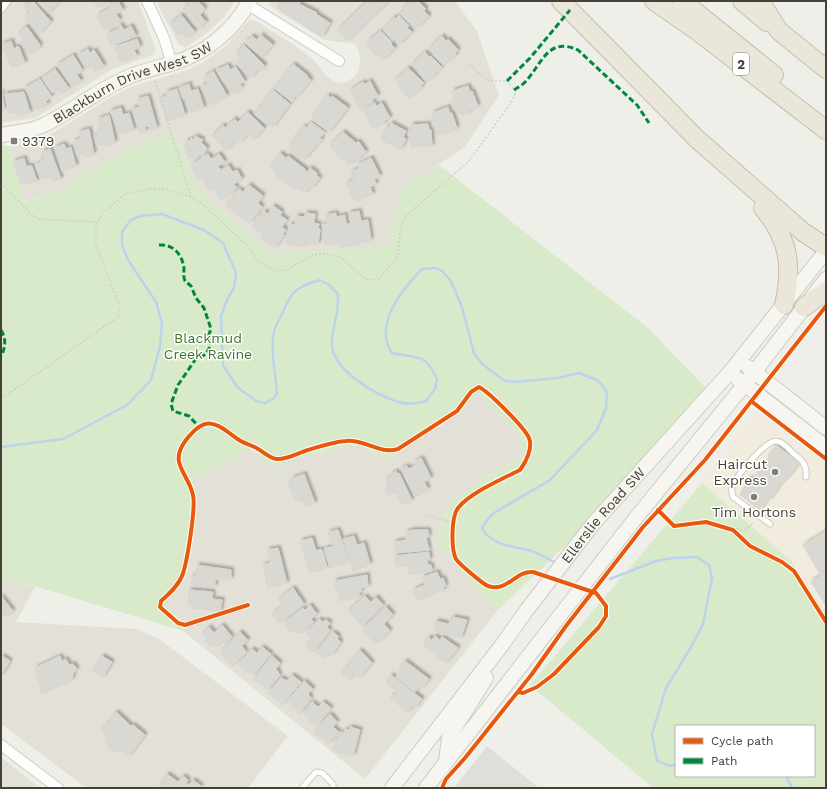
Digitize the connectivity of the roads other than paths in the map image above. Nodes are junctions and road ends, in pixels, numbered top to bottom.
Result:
1 (4, 1) edge
2 (147, 1) edge
3 (561, 1) edge
4 (654, 1) edge
5 (682, 1) edge
6 (742, 1) edge
7 (760, 1) edge
8 (248, 2) edge
9 (1, 7) edge
10 (779, 31) junction
11 (339, 62) dead end
12 (172, 64) junction
13 (826, 69) edge
14 (826, 117) edge
15 (826, 130) edge
16 (1, 135) edge
17 (716, 157) junction
18 (826, 246) edge
19 (826, 251) edge
20 (826, 279) edge
21 (826, 291) edge
22 (784, 305) junction
23 (804, 307) junction
24 (740, 360) junction
25 (730, 372) junction
26 (754, 373) junction
27 (745, 384) junction
28 (768, 402) junction
29 (726, 408) junction
30 (826, 428) edge
31 (826, 447) edge
32 (806, 477) dead end
33 (770, 524) dead end
34 (502, 645) junction
35 (1, 745) edge
36 (446, 763) junction
37 (58, 788) edge
38 (302, 788) edge
39 (333, 788) edge
40 (392, 788) edge
41 (426, 788) edge

1 - 9 street
2 - 12 street
3 - 17 highway
4 - 15 highway, 2
5 - 14 highway
6 - 10 highway
7 - 10 highway
8 - 11 street
8 - 12 main road, Blackburn Drive West SW
10 - 13 highway
12 - 16 main road, Blackburn Drive West SW
17 - 18 highway
17 - 22 highway
19 - 22 main road, Ellerslie Road SW
20 - 23 main road, Ellerslie Road SW
21 - 23 highway
22 - 24 main road, Ellerslie Road SW
23 - 26 main road, Ellerslie Road SW
24 - 25 main road, Ellerslie Road SW
24 - 26 main road
25 - 27 main road
25 - 34 main road, Ellerslie Road SW
26 - 27 main road, Ellerslie Road SW
26 - 30 main road
27 - 28 main road
27 - 29 main road, Ellerslie Road SW
28 - 29 main road
28 - 31 main road
29 - 36 main road, Ellerslie Road SW
32 - 33 lane
34 - 36 main road
34 - 40 main road, Ellerslie Road SW
35 - 37 street
36 - 41 main road, Ellerslie Road SW
38 - 39 lane

